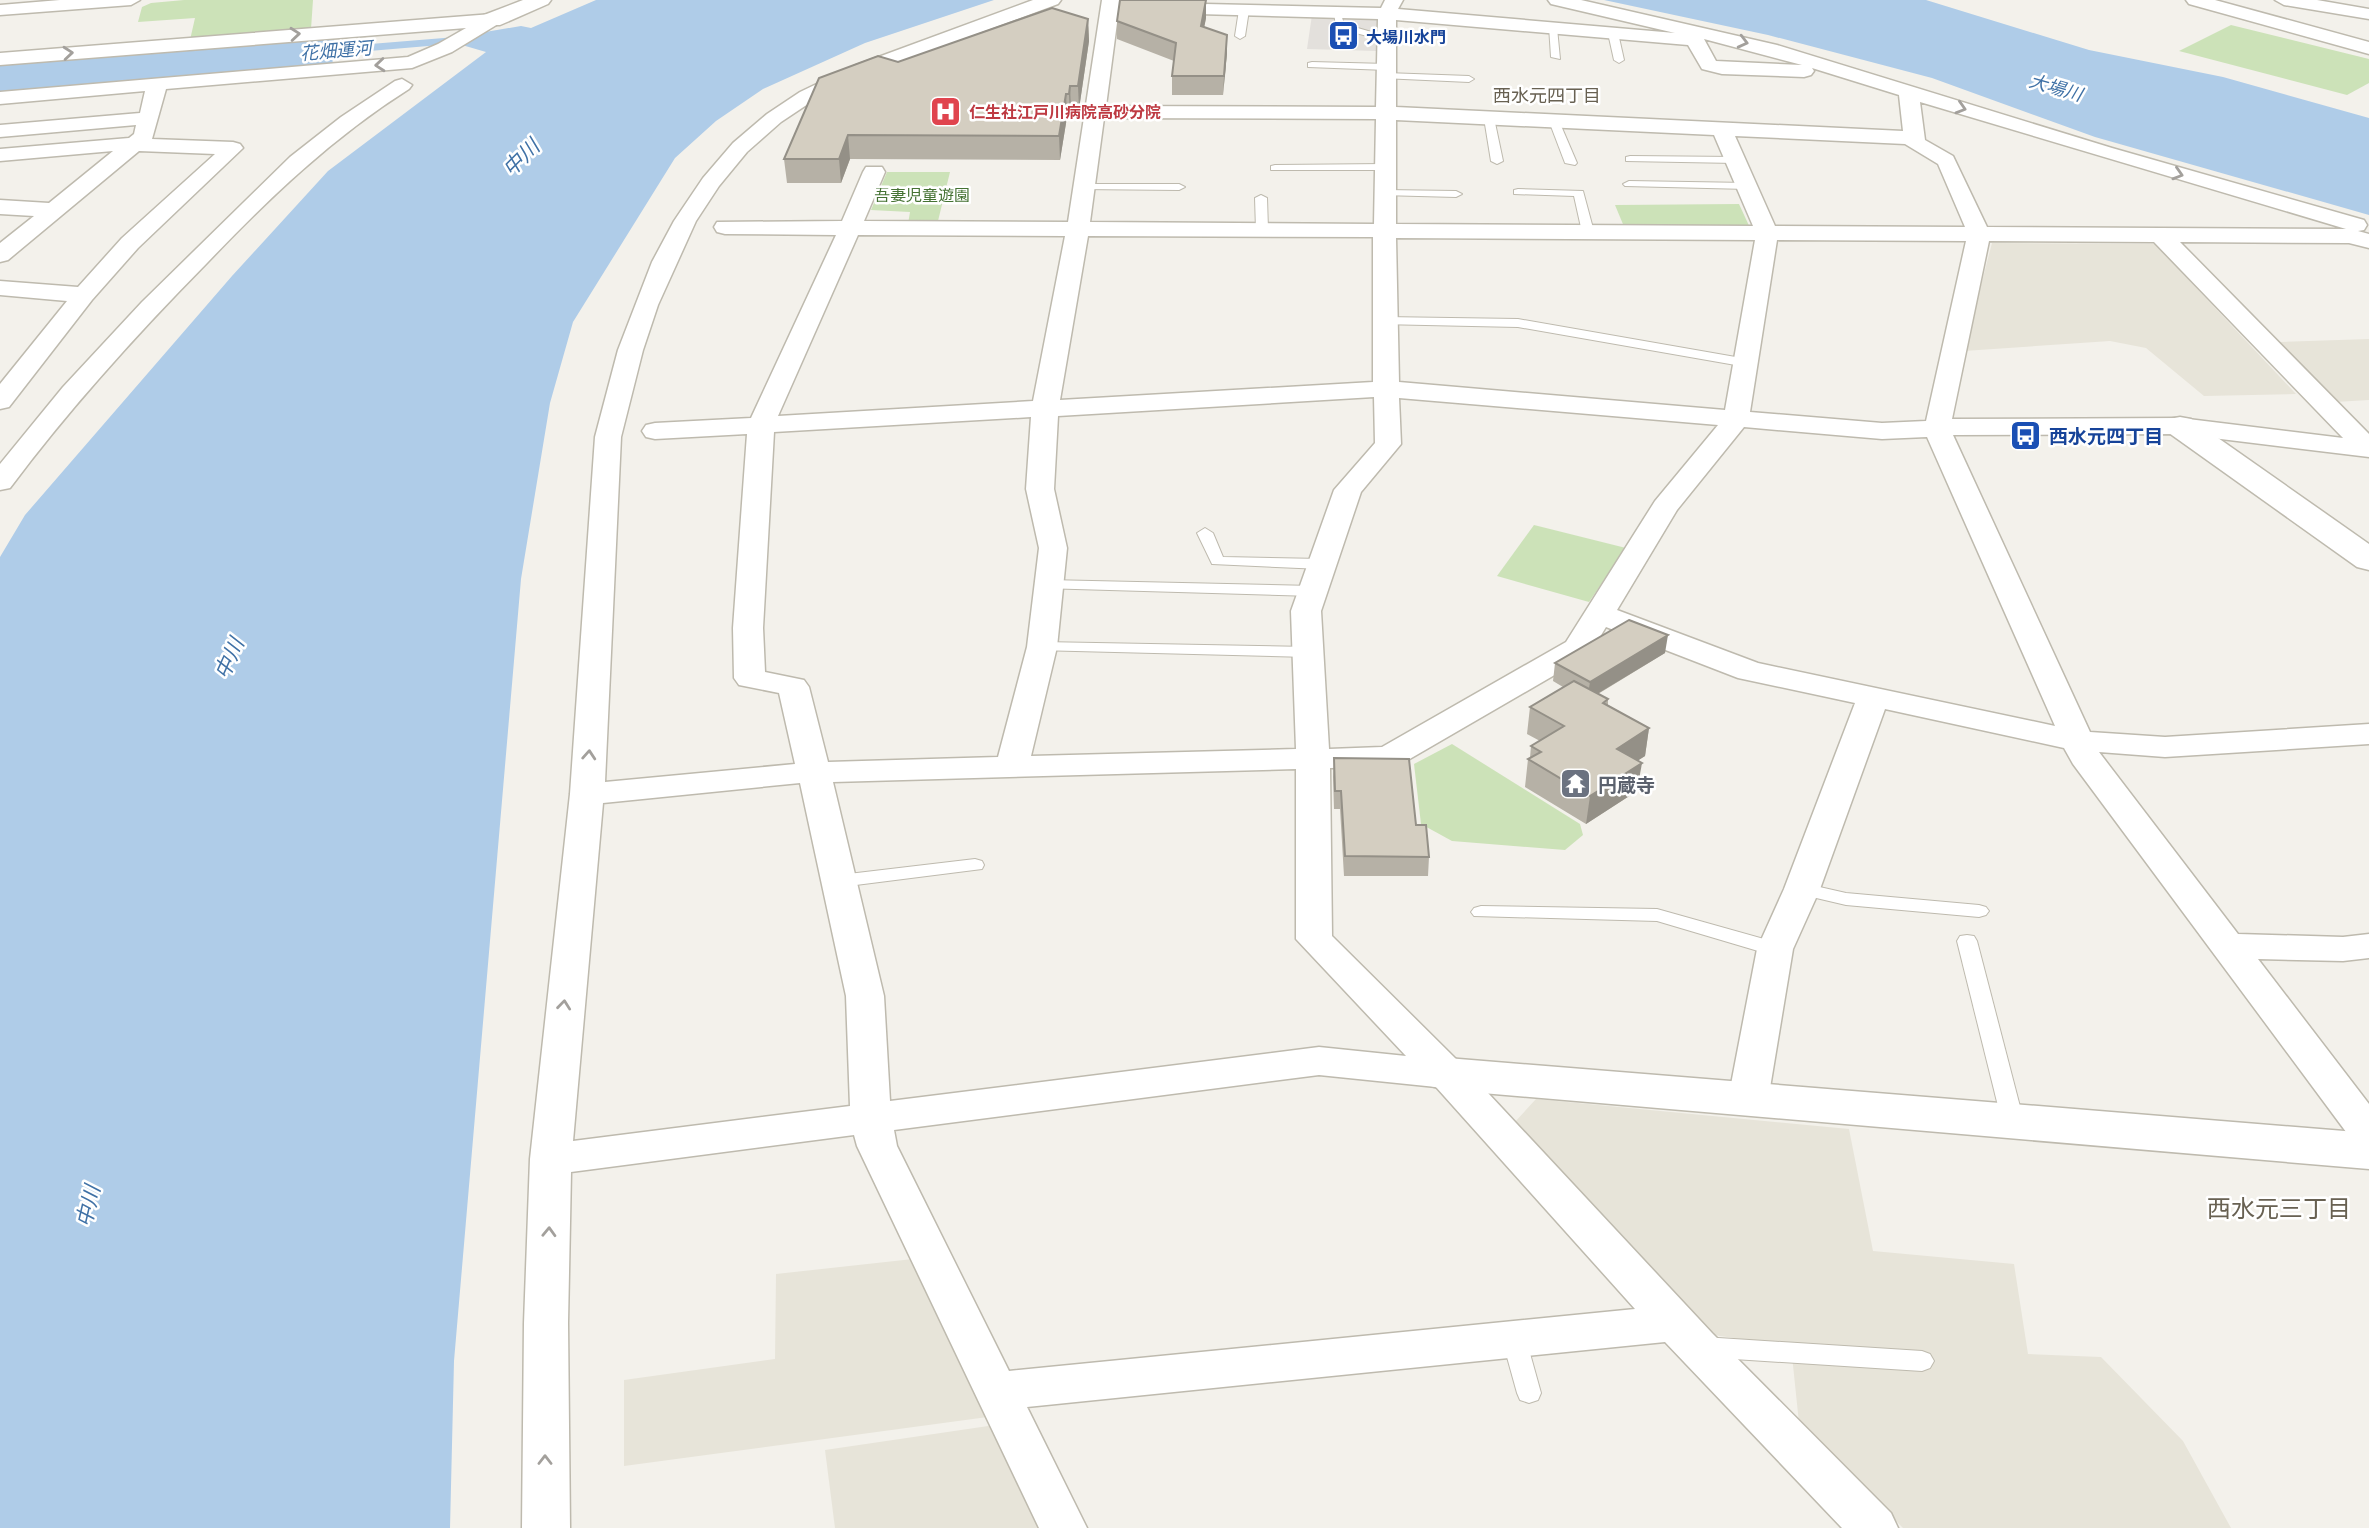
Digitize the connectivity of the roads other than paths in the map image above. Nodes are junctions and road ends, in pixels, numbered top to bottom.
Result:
1 (131, 0) edge
2 (541, 0) edge
3 (1052, 0) edge
4 (1557, 0) edge
5 (2194, 0) edge
6 (2284, 0) edge
7 (1114, 5) edge
8 (1214, 5) edge
9 (1391, 7) edge
10 (1149, 8) edge
11 (0, 10) edge
12 (1244, 10) junction
13 (1337, 13) junction
14 (2369, 14) edge
15 (485, 26) junction
16 (1552, 27) junction
17 (1614, 33) junction
18 (1240, 36) dead end
19 (1387, 38) junction
20 (2369, 48) edge
21 (114, 50) junction
22 (1556, 58) dead end
23 (0, 59) edge
24 (1619, 60) dead end
25 (1312, 65) dead end
26 (1387, 71) junction
27 (1852, 73) junction
28 (1469, 79) dead end
29 (157, 84) junction
30 (402, 85) dead end
31 (1909, 92) junction
32 (0, 98) edge
33 (1094, 112) junction
34 (1387, 113) junction
35 (148, 118) junction
36 (1489, 118) junction
37 (1555, 121) junction
38 (1722, 129) junction
39 (0, 131) edge
40 (1914, 138) junction
41 (134, 144) junction
42 (0, 155) edge
43 (1630, 159) dead end
44 (1736, 160) junction
45 (1497, 161) dead end
46 (1571, 163) dead end
47 (1275, 167) dead end
48 (1386, 167) junction
49 (874, 172) dead end
50 (1629, 184) dead end
51 (1748, 186) junction
52 (1083, 187) junction
53 (1179, 187) dead end
54 (1518, 192) dead end
55 (1385, 193) junction
56 (1456, 194) dead end
57 (1261, 198) dead end
58 (0, 208) edge
59 (54, 210) junction
60 (725, 227) dead end
61 (2369, 228) edge
62 (850, 229) junction
63 (1077, 229) junction
64 (1262, 230) junction
65 (1386, 231) junction
66 (1588, 232) junction
67 (1767, 233) junction
68 (1979, 235) junction
69 (2161, 236) junction
70 (2369, 241) edge
71 (0, 255) edge
72 (0, 288) edge
73 (84, 295) junction
74 (1384, 321) junction
75 (0, 357) edge
76 (36, 357) junction
77 (1747, 363) junction
78 (1385, 389) junction
79 (0, 401) edge
80 (1045, 409) junction
81 (1736, 420) junction
82 (761, 425) junction
83 (2180, 426) junction
84 (1937, 430) junction
85 (655, 431) dead end
86 (2369, 449) edge
87 (0, 482) edge
88 (1205, 533) dead end
89 (2369, 560) edge
90 (1317, 577) junction
91 (1047, 586) junction
92 (1600, 614) junction
93 (1042, 647) junction
94 (1308, 652) junction
95 (1873, 697) junction
96 (2369, 734) edge
97 (2079, 741) junction
98 (1313, 759) junction
99 (1012, 767) junction
100 (814, 772) junction
101 (587, 794) junction
102 (975, 865) dead end
103 (840, 881) junction
104 (1802, 889) junction
105 (1979, 911) dead end
106 (1481, 912) dead end
107 (1966, 941) dead end
108 (2230, 946) junction
109 (2369, 946) edge
110 (1775, 948) junction
111 (1447, 1074) junction
112 (1748, 1100) junction
113 (871, 1119) junction
114 (2013, 1122) junction
115 (2369, 1133) edge
116 (2369, 1151) edge
117 (551, 1159) junction
118 (1685, 1334) junction
119 (1514, 1339) junction
120 (1922, 1362) dead end
121 (998, 1391) junction
122 (1529, 1393) dead end
123 (546, 1528) edge
124 (1063, 1528) edge
125 (1874, 1528) edge

1 - 11 street
1 - 21 street
2 - 15 street
101 -> 3 street
4 -> 27 street
5 - 20 street
6 - 14 street
7 - 33 street
8 - 10 street
8 - 12 street
9 - 13 street
9 - 16 street
9 - 19 street
12 - 13 street
12 - 18 lane
13 - 19 lane
21 -> 15 street
15 -> 29 street
16 - 17 street
16 - 22 lane
17 - 24 lane
17 - 27 street
19 - 26 street
23 -> 21 street
25 - 26 lane
26 - 28 lane
26 - 34 street
27 - 31 street
29 - 32 street
29 - 35 street
30 - 87 street
31 - 40 street
31 -> 61 street
33 - 34 street
33 - 52 street
34 - 36 street
34 - 48 street
35 - 39 street
35 - 41 street
36 - 37 street
36 - 45 lane
37 - 38 street
37 - 46 lane
38 - 40 street
38 - 44 street
40 - 68 street
41 - 42 street
41 - 59 street
41 - 73 street
43 - 44 lane
44 - 51 street
47 - 48 lane
48 - 55 street
49 - 62 street
50 - 51 lane
51 - 67 street
52 - 53 lane
52 - 63 street
54 - 66 lane
55 - 56 lane
55 - 65 street
57 - 64 lane
58 - 59 street
59 - 71 street
60 - 62 street
62 - 63 street
62 - 82 street
63 - 64 street
63 - 80 street
64 - 65 street
65 - 66 street
65 - 74 street
66 - 67 street
67 - 68 street
67 - 77 street
68 - 69 street
68 - 84 street
69 - 70 street
69 - 86 street
72 - 73 street
73 - 76 street
74 - 77 lane
74 - 78 street
75 - 76 street
76 - 79 street
77 - 81 street
78 - 80 street
78 - 81 street
78 - 90 street
80 - 82 street
80 - 91 street
81 - 84 street
81 - 92 street
82 - 85 street
82 - 100 street
83 - 84 street
83 - 86 street
83 - 89 street
84 - 97 street
88 - 90 lane
90 - 91 lane
90 - 94 street
91 - 93 street
92 - 95 street
92 - 98 street
93 - 94 lane
93 - 99 street
94 - 98 street
95 - 97 street
95 - 104 street
96 - 97 street
97 - 108 street
98 - 99 street
98 - 111 street
99 - 100 street
100 - 101 street
100 - 103 street
117 -> 101 street
102 - 103 lane
103 - 113 street
104 - 105 lane
104 - 110 street
106 - 110 lane
107 - 114 lane
108 - 109 street
108 - 115 street
110 - 112 street
111 - 112 street
111 - 113 street
111 - 118 street
112 - 114 street
113 - 117 street
113 - 121 street
114 - 116 street
123 -> 117 street
118 - 119 street
118 - 120 lane
118 - 125 street
119 - 121 street
119 - 122 lane
121 - 124 street

